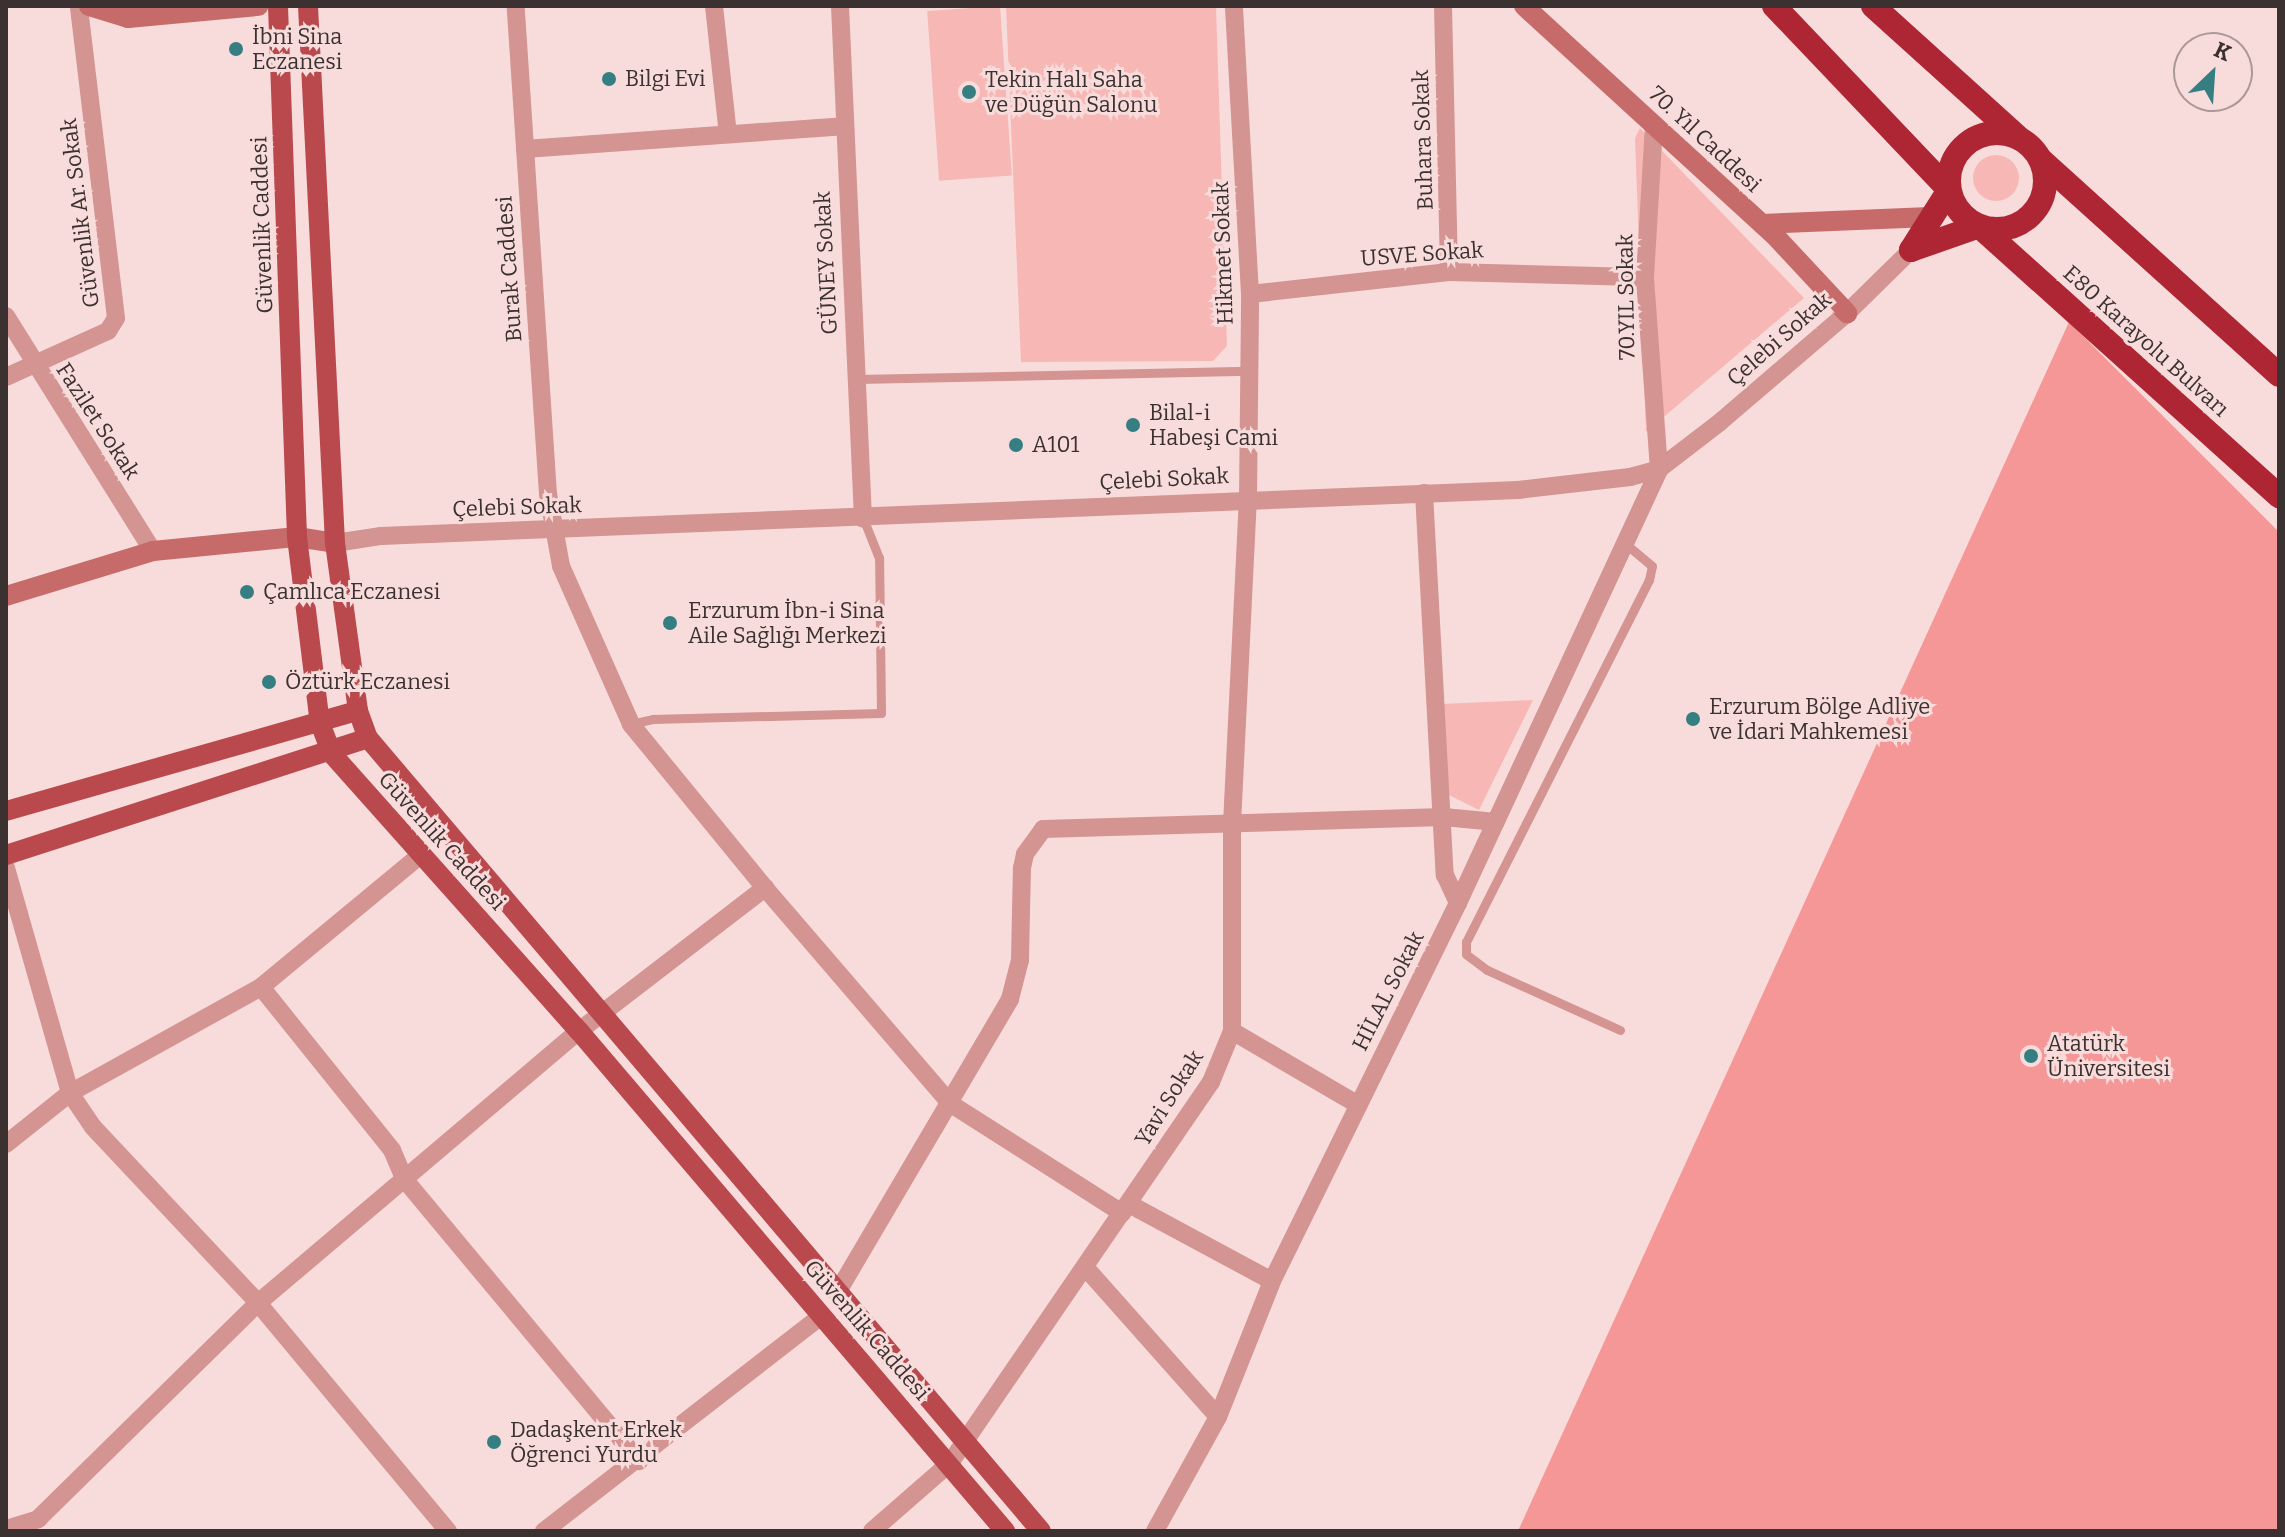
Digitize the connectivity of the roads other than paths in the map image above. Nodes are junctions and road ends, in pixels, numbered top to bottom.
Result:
1 (79, 6) edge
2 (89, 6) edge
3 (258, 6) edge
4 (278, 6) edge
5 (308, 6) edge
6 (516, 6) edge
7 (714, 6) edge
8 (840, 6) edge
9 (1234, 6) edge
10 (1443, 6) edge
11 (1524, 6) edge
12 (1774, 6) edge
13 (1873, 6) edge
14 (1654, 124) junction
15 (843, 126) junction
16 (728, 134) junction
17 (2019, 138) junction
18 (525, 149) junction
19 (2041, 160) junction
20 (1949, 190) junction
21 (1930, 217) junction
22 (1762, 224) junction
23 (1979, 226) junction
24 (1911, 250) junction
25 (1449, 272) junction
26 (1645, 277) junction
27 (1250, 294) junction
28 (1847, 313) junction
29 (6, 316) edge
30 (35, 366) junction
31 (1249, 371) junction
32 (2279, 375) edge
33 (6, 377) edge
34 (857, 379) junction
35 (1659, 469) junction
36 (1424, 493) junction
37 (2279, 496) edge
38 (1248, 499) junction
39 (863, 518) junction
40 (552, 530) junction
41 (297, 537) junction
42 (335, 543) junction
43 (1625, 543) junction
44 (153, 551) junction
45 (6, 596) edge
46 (358, 711) junction
47 (320, 723) junction
48 (631, 724) junction
49 (368, 738) junction
50 (332, 754) junction
51 (6, 811) edge
52 (1444, 817) junction
53 (1496, 822) junction
54 (1232, 824) junction
55 (422, 854) junction
56 (6, 855) edge
57 (6, 868) edge
58 (765, 888) junction
59 (1458, 903) junction
60 (261, 987) junction
61 (604, 1015) junction
62 (1620, 1030) dead end
63 (579, 1031) junction
64 (1232, 1031) junction
65 (70, 1093) junction
66 (951, 1104) junction
67 (1357, 1104) junction
68 (6, 1144) edge
69 (405, 1180) junction
70 (1126, 1208) junction
71 (1085, 1267) junction
72 (1272, 1281) junction
73 (837, 1293) junction
74 (258, 1303) junction
75 (822, 1315) junction
76 (1218, 1417) junction
77 (966, 1439) junction
78 (639, 1461) junction
79 (950, 1463) junction
80 (42, 1525) edge
81 (6, 1529) edge
82 (448, 1531) edge
83 (544, 1531) edge
84 (872, 1531) edge
85 (1005, 1531) edge
86 (1041, 1531) edge
87 (1155, 1531) edge

1 - 30 street, Güvenlik Ar. Sokak
2 - 3 street
4 - 41 main road, Güvenlik Caddesi
5 - 42 main road, Güvenlik Caddesi
6 - 18 street, Burak Caddesi
7 - 16 street
8 - 15 street, GÜNEY Sokak
9 - 27 street, Hikmet Sokak
10 - 25 street, Buhara Sokak
11 - 14 street, 70. Yıl Caddesi
12 - 20 highway
13 - 17 highway
14 - 22 street, 70. Yıl Caddesi
14 - 26 street, 70.YIL Sokak
15 - 16 street
15 - 34 street, GÜNEY Sokak
16 - 18 street
17 - 19 highway
17 - 20 highway
18 - 40 street, Burak Caddesi
19 - 23 highway
19 - 32 highway
20 - 21 highway
20 - 23 highway
21 - 22 street
21 - 24 highway
22 - 28 street, 70. Yıl Caddesi
23 - 24 highway
23 - 37 highway, E80 Karayolu Bulvarı
24 - 28 street, Çelebi Sokak
25 - 26 street, USVE Sokak
25 - 27 street, USVE Sokak
26 - 35 street, 70.YIL Sokak
27 - 31 street, Hikmet Sokak
28 - 35 street, Çelebi Sokak
29 - 30 street, Fazilet Sokak
30 - 33 street, Güvenlik Ar. Sokak
30 - 44 street, Fazilet Sokak
31 - 34 lane
31 - 38 street, Hikmet Sokak
34 - 39 street, GÜNEY Sokak
35 - 36 street, Çelebi Sokak
35 - 43 street, HİLAL Sokak
36 - 38 street, Çelebi Sokak
36 - 52 street
38 - 39 street, Çelebi Sokak
38 - 54 street, Yavi Sokak
39 - 40 street, Çelebi Sokak
39 - 48 lane
40 - 42 street, Çelebi Sokak
40 - 48 street, Burak Caddesi
41 - 42 street
41 - 44 street
41 - 47 main road, Güvenlik Caddesi
42 - 46 main road, Güvenlik Caddesi
43 - 53 street, HİLAL Sokak
43 - 62 lane
44 - 45 street
46 - 47 main road
46 - 49 main road, Güvenlik Caddesi
47 - 50 main road, Güvenlik Caddesi
47 - 51 main road
48 - 58 street, Burak Caddesi
49 - 50 main road
49 - 61 main road, Güvenlik Caddesi
50 - 55 main road, Güvenlik Caddesi
50 - 56 main road
52 - 53 street
52 - 54 street
52 - 59 street
53 - 59 street, HİLAL Sokak
54 - 64 street, Yavi Sokak
54 - 66 street
55 - 60 street
55 - 63 main road, Güvenlik Caddesi
57 - 65 street
58 - 61 street
58 - 66 street, Burak Caddesi
59 - 67 street, HİLAL Sokak
60 - 65 street
60 - 69 street
61 - 63 street
61 - 73 main road, Güvenlik Caddesi
63 - 69 street
63 - 75 main road, Güvenlik Caddesi
64 - 67 street
64 - 70 street, Yavi Sokak
65 - 68 street
65 - 74 street
66 - 70 street, Burak Caddesi
66 - 73 street
67 - 72 street, HİLAL Sokak
69 - 74 street
69 - 78 street
70 - 71 street, Yavi Sokak
70 - 72 street, Burak Caddesi
71 - 76 street
71 - 77 street, Yavi Sokak
72 - 76 street, HİLAL Sokak
73 - 77 main road, Güvenlik Caddesi
74 - 80 street
74 - 82 street
75 - 78 street
75 - 79 main road, Güvenlik Caddesi
76 - 87 street, HİLAL Sokak
77 - 79 street, Yavi Sokak
77 - 86 main road, Güvenlik Caddesi
78 - 83 street
79 - 84 street, Yavi Sokak
79 - 85 main road, Güvenlik Caddesi
80 - 81 street

